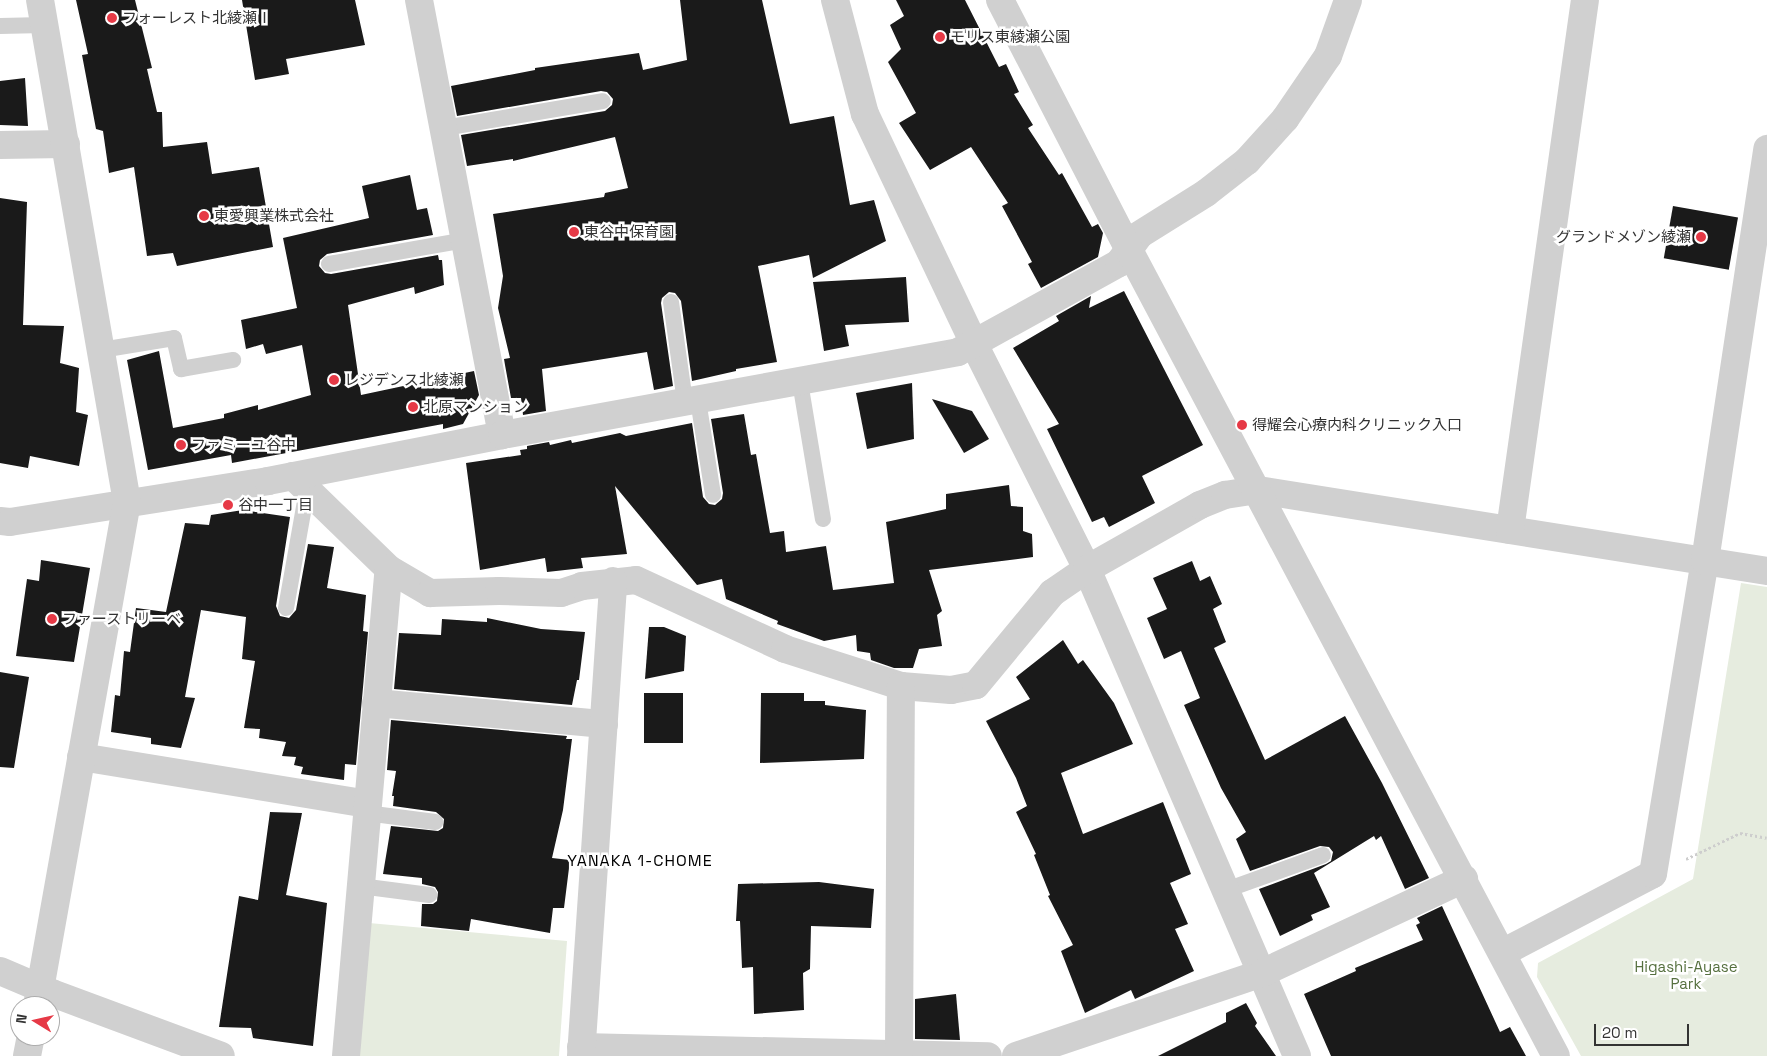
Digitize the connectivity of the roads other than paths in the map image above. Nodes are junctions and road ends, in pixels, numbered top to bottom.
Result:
1 (419, 0) edge
2 (836, 0) edge
3 (1000, 0) edge
4 (1348, 0) edge
5 (1585, 0) edge
6 (42, 12) edge
7 (0, 26) edge
8 (603, 101) dead end
9 (444, 128) junction
10 (66, 144) junction
11 (0, 145) edge
12 (1767, 149) edge
13 (465, 240) junction
14 (1129, 250) junction
15 (329, 264) dead end
16 (671, 302) dead end
17 (974, 344) junction
18 (101, 350) junction
19 (233, 360) dead end
20 (800, 382) junction
21 (692, 401) junction
22 (502, 434) junction
23 (300, 483) junction
24 (1258, 490) junction
25 (713, 495) dead end
26 (127, 502) junction
27 (823, 519) dead end
28 (0, 521) edge
29 (1510, 530) junction
30 (1705, 561) junction
31 (389, 569) junction
32 (1086, 569) junction
33 (1767, 571) edge
34 (613, 581) junction
35 (286, 608) dead end
36 (901, 686) junction
37 (376, 703) junction
38 (604, 724) junction
39 (82, 757) junction
40 (367, 809) junction
41 (435, 822) dead end
42 (1322, 855) dead end
43 (1464, 879) junction
44 (360, 886) junction
45 (1226, 890) junction
46 (429, 895) dead end
47 (1502, 953) junction
48 (0, 971) edge
49 (1262, 974) junction
50 (37, 996) edge
51 (38, 996) edge
52 (60, 1004) edge
53 (581, 1051) edge
54 (782, 1053) edge
55 (899, 1053) junction
56 (221, 1056) edge
57 (346, 1056) edge
58 (988, 1056) edge
59 (1016, 1056) edge
60 (1297, 1056) edge
61 (1556, 1056) edge

1 - 9 street
2 - 17 street
3 - 14 street
4 - 14 street
5 - 29 street
6 - 7 lane
6 - 10 street
8 - 9 lane
9 - 13 street
10 - 11 street
10 - 18 street
12 - 30 street
13 - 15 lane
13 - 22 street
14 - 17 street
14 - 24 street
16 - 21 lane
17 - 20 street
17 - 32 street
18 - 19 lane
18 - 26 street
20 - 21 street
20 - 27 lane
21 - 22 street
21 - 25 lane
22 - 23 street
23 - 26 street
23 - 31 street
23 - 35 lane
24 - 29 street
24 - 32 street
24 - 43 street
26 - 28 street
26 - 39 street
29 - 30 street
30 - 33 street
30 - 47 street
31 - 34 street
31 - 37 street
32 - 36 street
32 - 45 street
34 - 36 street
34 - 38 street
36 - 55 street
37 - 38 street
37 - 40 street
38 - 53 street
39 - 40 street
39 - 51 street
40 - 41 lane
40 - 44 street
42 - 45 lane
43 - 47 street
43 - 49 street
44 - 46 lane
44 - 57 street
45 - 49 street
47 - 61 street
48 - 50 street
49 - 59 street
49 - 60 street
52 - 56 street
53 - 54 street
54 - 55 street
55 - 58 street

